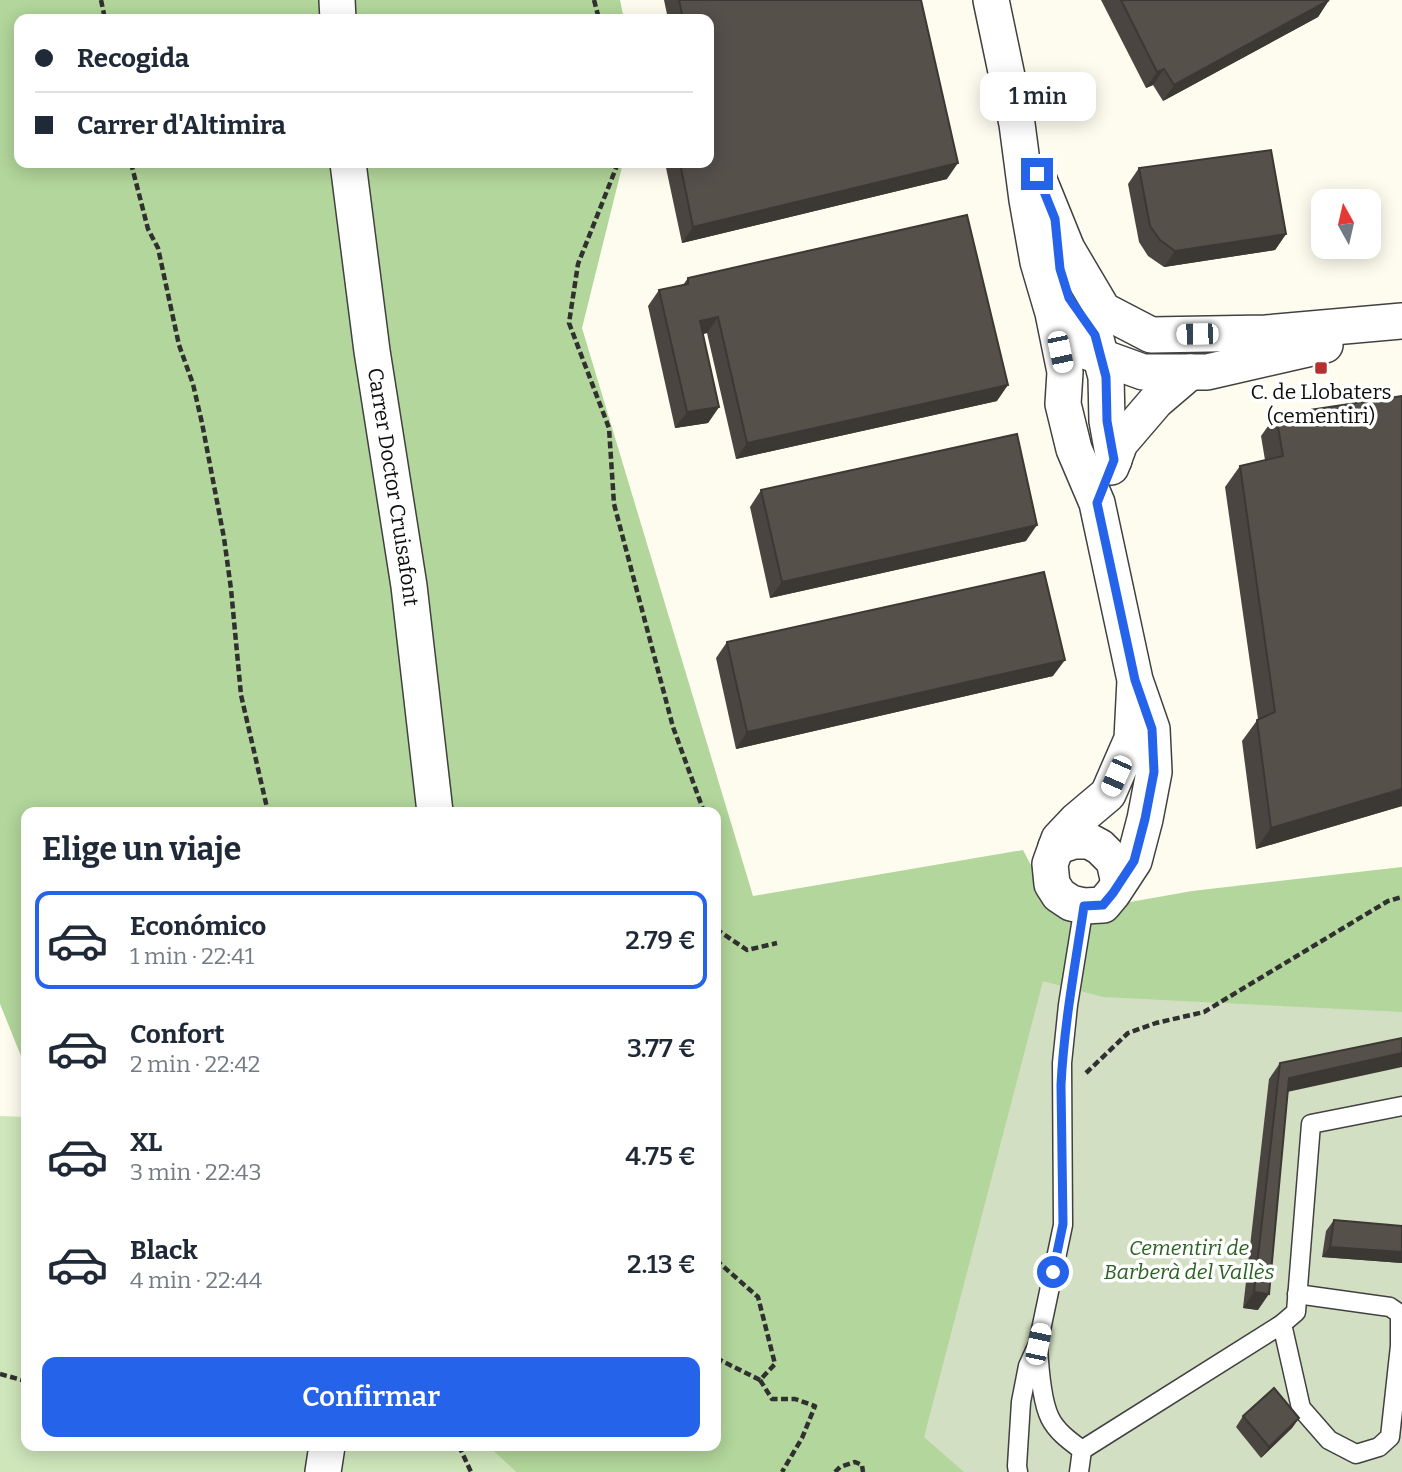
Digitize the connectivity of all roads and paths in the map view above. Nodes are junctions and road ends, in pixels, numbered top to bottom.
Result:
1 (991, 0) edge
2 (1017, 124) junction
3 (132, 168) edge
4 (349, 168) edge
5 (616, 168) edge
6 (1055, 219) junction
7 (1400, 321) edge
8 (1143, 352) junction
9 (1087, 357) junction
10 (1190, 372) junction
11 (1114, 460) junction
12 (1097, 503) junction
13 (1135, 680) junction
14 (267, 807) edge
15 (434, 807) edge
16 (702, 807) edge
17 (1056, 847) junction
18 (1119, 883) junction
19 (1402, 897) edge
20 (1084, 906) junction
21 (721, 932) edge
22 (776, 943) dead end
23 (1061, 1096) junction
24 (1402, 1106) edge
25 (721, 1264) edge
26 (1297, 1294) junction
27 (1282, 1324) junction
28 (1038, 1344) junction
29 (721, 1360) edge
30 (0, 1374) edge
31 (21, 1380) edge
32 (760, 1380) junction
33 (1082, 1450) junction
34 (326, 1451) edge
35 (462, 1451) edge
36 (323, 1472) edge
37 (471, 1472) edge
38 (782, 1472) edge
39 (835, 1472) edge
40 (863, 1472) edge
41 (1018, 1472) edge
42 (1079, 1472) edge

1 - 2 street
2 - 6 street
2 - 9 street
3 - 14 path
4 - 15 street, Carrer Doctor Cruisafont
5 - 16 path
6 - 8 street
6 - 9 street
7 - 8 street
7 - 10 street
8 - 9 street
8 - 10 street
9 - 11 street
9 - 12 street
10 - 11 street
11 - 12 street
12 - 13 street
13 - 17 street
13 - 18 street
17 - 18 street
17 - 20 street
18 - 20 street
19 - 23 path
20 - 23 lane
21 - 22 path
23 - 28 lane
24 - 26 lane
25 - 32 path
26 - 27 lane
26 - 27 lane
27 - 33 lane
28 - 33 lane
28 - 41 lane
29 - 32 path
30 - 31 path
32 - 38 path
33 - 42 lane
34 - 36 street
35 - 37 path
39 - 40 path

